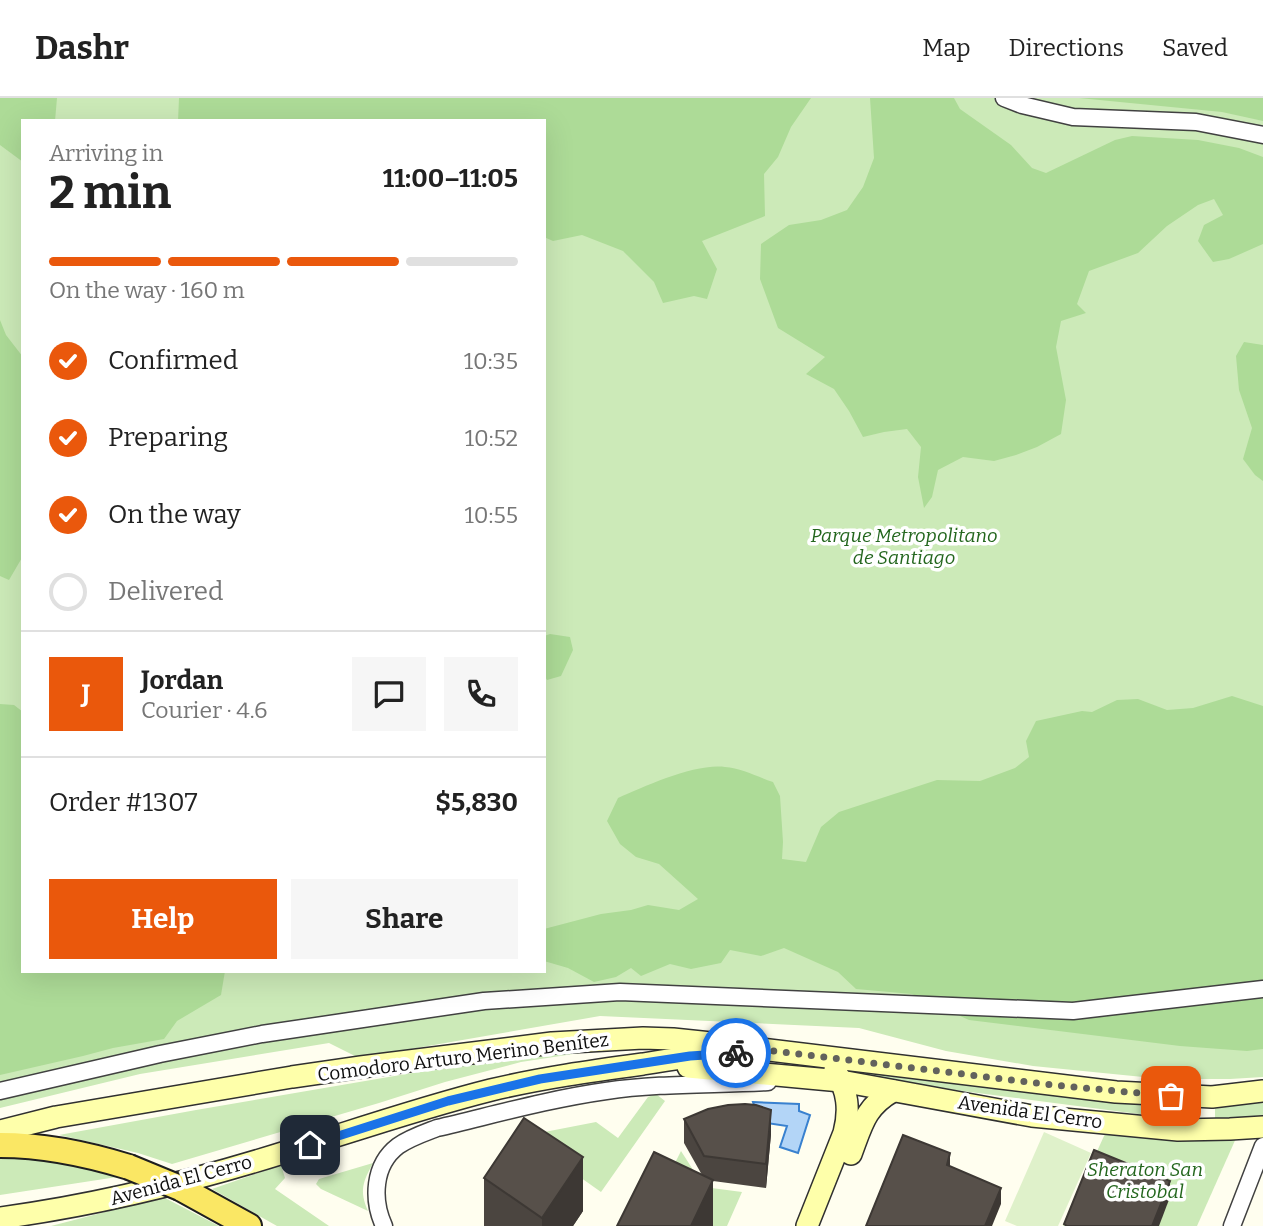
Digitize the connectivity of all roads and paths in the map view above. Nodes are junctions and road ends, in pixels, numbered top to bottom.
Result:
1 (1004, 98) edge
2 (1263, 135) edge
3 (1263, 989) edge
4 (775, 1051) junction
5 (823, 1057) junction
6 (644, 1063) junction
7 (798, 1077) junction
8 (841, 1081) junction
9 (0, 1091) edge
10 (893, 1091) junction
11 (1263, 1091) edge
12 (1263, 1127) edge
13 (0, 1131) edge
14 (0, 1145) edge
15 (1263, 1146) edge
16 (0, 1219) edge
17 (249, 1226) edge
18 (384, 1226) edge
19 (807, 1226) edge
20 (822, 1226) edge
21 (1232, 1226) edge

1 - 2 street
3 - 9 street
4 - 5 street, Comodoro Arturo Merino Benítez
4 - 6 street, Avenida El Cerro
4 - 13 street, Comodoro Arturo Merino Benítez
5 - 8 street
5 - 11 street, Comodoro Arturo Merino Benítez
6 - 7 street, Avenida El Cerro
6 - 16 street, Avenida El Cerro
7 - 8 street, Avenida El Cerro
7 - 18 street, Avenida El Cerro
8 - 10 street, Avenida El Cerro
8 - 19 street
10 - 12 street, Avenida El Cerro
10 - 20 street
14 - 17 main road, bridge
15 - 21 street

